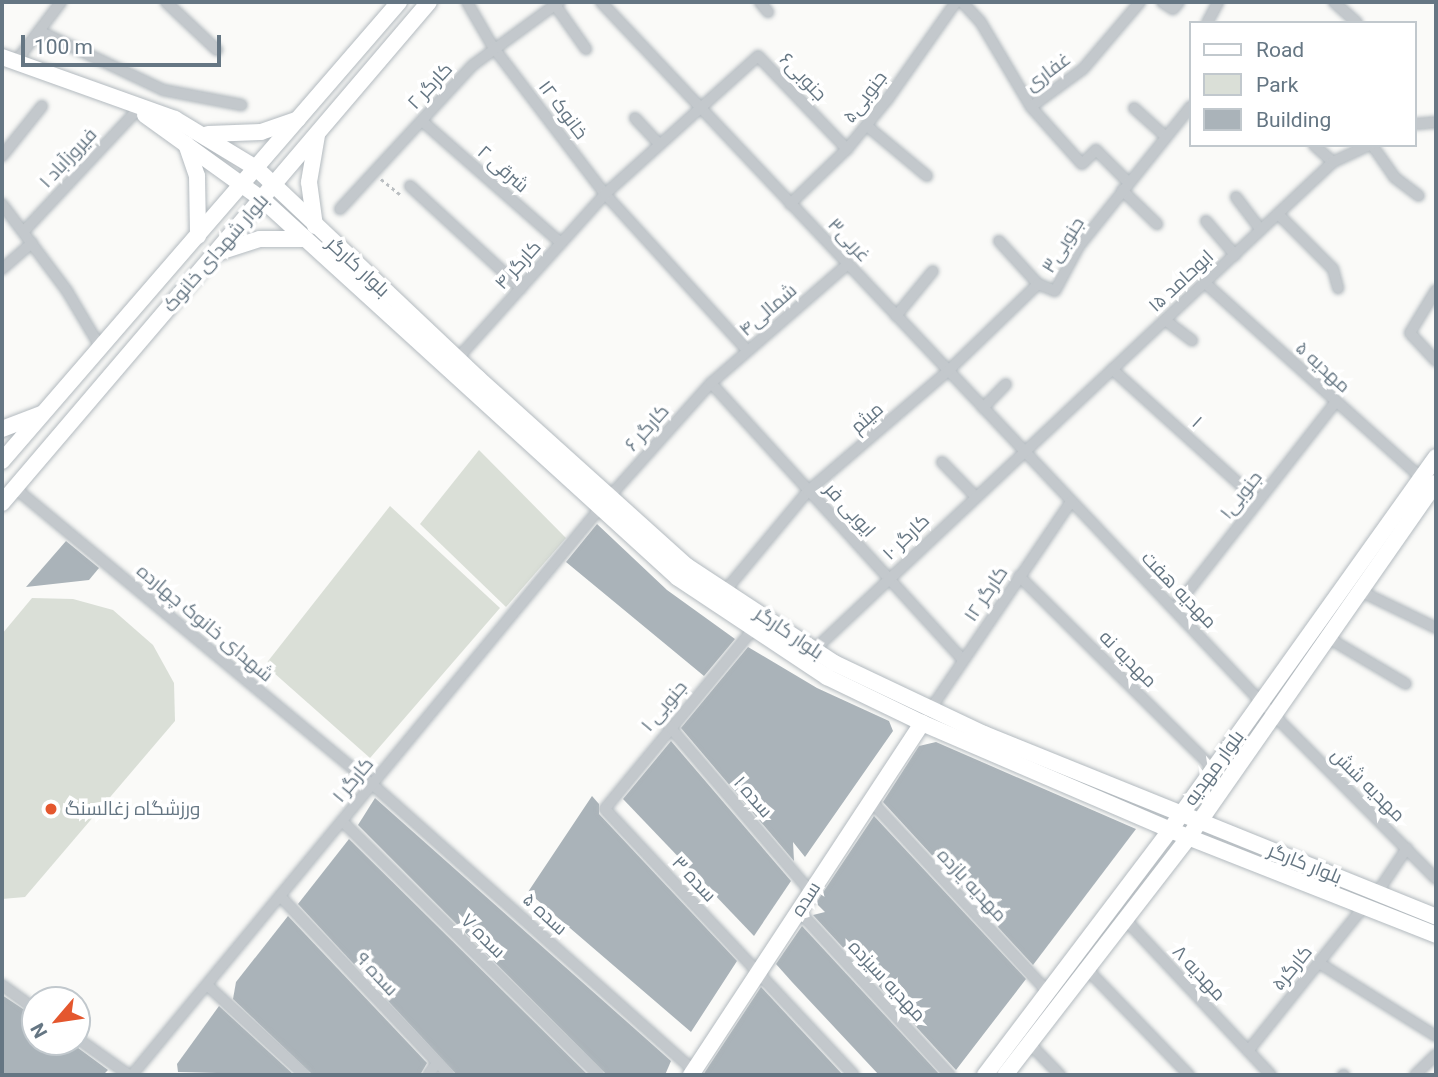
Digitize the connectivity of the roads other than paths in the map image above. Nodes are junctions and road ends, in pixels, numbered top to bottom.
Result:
1 (61, 2) edge
2 (166, 2) edge
3 (399, 2) edge
4 (429, 2) edge
5 (467, 2) edge
6 (601, 2) edge
7 (760, 2) edge
8 (956, 2) edge
9 (962, 2) edge
10 (1140, 2) edge
11 (1162, 2) edge
12 (1179, 2) edge
13 (1218, 2) edge
14 (1334, 2) edge
15 (557, 3) edge
16 (768, 12) dead end
17 (1209, 21) edge
18 (1355, 21) edge
19 (39, 31) junction
20 (493, 47) junction
21 (586, 49) dead end
22 (218, 50) dead end
23 (10, 59) edge
24 (242, 105) dead end
25 (42, 106) dead end
26 (700, 107) junction
27 (1031, 107) junction
28 (1190, 107) edge
29 (1134, 108) dead end
30 (138, 109) junction
31 (300, 118) junction
32 (635, 118) dead end
33 (422, 121) junction
34 (1436, 122) edge
35 (1417, 124) edge
36 (867, 126) junction
37 (317, 132) junction
38 (202, 134) junction
39 (1165, 136) junction
40 (186, 144) junction
41 (659, 144) junction
42 (1316, 147) edge
43 (1367, 147) edge
44 (1372, 147) edge
45 (847, 149) junction
46 (2, 156) edge
47 (1333, 162) junction
48 (256, 168) junction
49 (928, 176) dead end
50 (244, 184) junction
51 (276, 186) junction
52 (410, 186) road end
53 (1125, 186) junction
54 (605, 194) junction
55 (1419, 196) dead end
56 (1236, 197) dead end
57 (263, 200) junction
58 (2, 204) edge
59 (790, 204) junction
60 (340, 209) dead end
61 (1278, 214) junction
62 (1206, 221) dead end
63 (1157, 224) dead end
64 (315, 226) junction
65 (1261, 230) junction
66 (24, 232) junction
67 (198, 236) junction
68 (304, 239) junction
69 (999, 241) dead end
70 (32, 243) junction
71 (561, 243) junction
72 (214, 254) junction
73 (1235, 255) junction
74 (848, 264) junction
75 (2, 269) edge
76 (933, 271) dead end
77 (1038, 284) junction
78 (1205, 284) junction
79 (521, 288) junction
80 (1338, 288) dead end
81 (1436, 290) edge
82 (896, 316) junction
83 (1165, 320) junction
84 (1192, 340) dead end
85 (101, 348) junction
86 (748, 351) junction
87 (457, 359) junction
88 (1436, 361) edge
89 (1112, 369) junction
90 (948, 371) junction
91 (711, 383) junction
92 (1006, 384) dead end
93 (1336, 402) junction
94 (983, 408) junction
95 (43, 413) junction
96 (3, 426) edge
97 (1022, 450) junction
98 (1436, 457) edge
99 (2, 461) edge
100 (942, 462) dead end
101 (1419, 476) junction
102 (1436, 483) edge
103 (15, 488) junction
104 (808, 491) junction
105 (974, 495) junction
106 (1258, 501) junction
107 (605, 502) junction
108 (1071, 502) junction
109 (2, 503) edge
110 (1019, 576) junction
111 (887, 579) junction
112 (725, 591) junction
113 (1362, 592) junction
114 (1174, 608) junction
115 (754, 628) junction
116 (1436, 628) edge
117 (1330, 639) junction
118 (814, 650) junction
119 (963, 660) junction
120 (1406, 684) dead end
121 (1261, 702) junction
122 (932, 707) junction
123 (1276, 716) junction
124 (922, 723) junction
125 (669, 726) junction
126 (1213, 768) junction
127 (372, 784) junction
128 (871, 801) junction
129 (605, 809) joint
130 (1180, 815) junction
131 (342, 821) junction
132 (1199, 822) junction
133 (1170, 831) junction
134 (1188, 838) junction
135 (1407, 848) junction
136 (1287, 857) junction
137 (1280, 874) junction
138 (1436, 878) edge
139 (811, 892) junction
140 (1377, 893) junction
141 (280, 896) junction
142 (1364, 906) junction
143 (799, 911) junction
144 (1436, 917) edge
145 (1124, 918) junction
146 (1436, 935) edge
147 (1100, 937) junction
148 (1319, 963) junction
149 (1086, 968) junction
150 (757, 974) junction
151 (2, 985) edge
152 (207, 985) junction
153 (1048, 992) junction
154 (21, 999) edge
155 (1436, 1036) edge
156 (1029, 1043) junction
157 (91, 1048) edge
158 (1248, 1051) junction
159 (1436, 1055) edge
160 (437, 1063) junction
161 (692, 1073) edge
162 (131, 1075) edge
163 (305, 1075) edge
164 (428, 1075) edge
165 (449, 1075) edge
166 (599, 1075) edge
167 (854, 1075) edge
168 (950, 1075) edge
169 (985, 1075) edge
170 (1005, 1075) edge
171 (1060, 1075) edge
172 (1189, 1075) edge
173 (1271, 1075) edge
174 (1415, 1075) edge

1 - 19 street
2 - 22 street
3 - 31 main road, بلوار شهدای خانوک
4 - 37 main road, بلوار شهدای خانوک
5 - 20 street, خانوک ۱۲
6 - 26 street, غربی۳
7 - 16 street
8 - 36 street, جنوبی۵
9 - 27 street, غفاری
10 - 27 street, غفاری
11 - 12 street
13 - 17 street
14 - 18 street
15 - 20 street, کارگر ۲
15 - 21 street
19 - 23 street
19 - 24 street
20 - 33 street, کارگر ۲
20 - 54 street, خانوک ۱۲
23 - 30 main road
25 - 46 street
26 - 41 street, کارگر ۴
26 - 45 street, جنوبی۶
26 - 59 street, غربی۳
27 - 53 street
28 - 39 street, جنوبی۳
29 - 39 street
30 - 38 main road, بلوار کارگر
30 - 40 main road, بلوار کارگر
30 - 66 street, فیروزآباد ۱
31 - 38 main road
31 - 48 main road, بلوار شهدای خانوک
32 - 41 street
33 - 60 street, کارگر ۲
33 - 71 street, شرقی ۲
34 - 35 street
36 - 45 street, جنوبی۵
36 - 49 street
37 - 51 main road, بلوار شهدای خانوک
37 - 64 main road
38 - 48 main road, بلوار کارگر
39 - 53 street, جنوبی۳
40 - 50 main road, بلوار کارگر
40 - 67 main road
41 - 54 street, کارگر ۴
42 - 47 street
43 - 47 street, ابوحامد ۱۵
44 - 55 street
45 - 59 street, جنوبی۵
47 - 61 street, ابوحامد ۱۵
48 - 50 main road, بلوار شهدای خانوک
48 - 51 main road, بلوار کارگر
50 - 57 main road, بلوار کارگر
50 - 67 main road, بلوار شهدای خانوک
51 - 57 main road, بلوار شهدای خانوک
51 - 64 main road, بلوار کارگر
52 - 79 street
53 - 63 street
53 - 77 street, جنوبی۳
54 - 71 street, کارگر ۴
54 - 86 street, خانوک ۱۲
56 - 65 street
57 - 68 main road, بلوار کارگر
57 - 72 main road, بلوار شهدای خانوک
58 - 66 street
59 - 74 street, غربی۳
61 - 65 street, ابوحامد ۱۵
61 - 80 street
62 - 73 street
64 - 87 main road, بلوار کارگر
65 - 73 street, ابوحامد ۱۵
66 - 70 street
67 - 85 main road, بلوار شهدای خانوک
68 - 72 main road
68 - 107 main road, بلوار کارگر
69 - 77 street
70 - 75 street
70 - 85 street
71 - 79 street, کارگر ۴
72 - 103 main road, بلوار شهدای خانوک
73 - 78 street, ابوحامد ۱۵
74 - 82 street, غربی۳
74 - 86 street, شمالی۴
76 - 82 street
77 - 90 street, جنوبی۳
78 - 83 street, ابوحامد ۱۵
78 - 93 street, مهدیه ۵
79 - 87 street, کارگر ۴
81 - 88 street
82 - 90 street, غربی۳
83 - 84 street
83 - 89 street, ابوحامد ۱۵
85 - 95 main road, بلوار شهدای خانوک
86 - 91 street, شمالی۴
87 - 107 main road, بلوار کارگر
89 - 97 street, ابوحامد ۱۵
89 - 106 street, ۱
90 - 94 street, غربی۳
90 - 104 street, میثم
91 - 104 street, ایوبی فر
91 - 107 street, کارگر ۶
92 - 94 street
93 - 101 street, مهدیه ۵
93 - 106 street, جنوبی۱
94 - 97 street, غربی۳
95 - 96 main road
95 - 99 main road, بلوار شهدای خانوک
97 - 105 street, کارگر ۱۰
97 - 108 street, غربی۳
98 - 101 main road, بلوار مهدیه
100 - 105 street
101 - 121 main road, بلوار مهدیه
102 - 113 main road, بلوار مهدیه
103 - 109 main road, بلوار شهدای خانوک
103 - 127 street, شهدای خانوک چهارده
104 - 111 street, ایوبی فر
104 - 112 street, میثم
105 - 111 street, کارگر ۱۰
106 - 114 street, جنوبی۱
107 - 112 main road, بلوار کارگر
107 - 115 main road, بلوار کارگر
107 - 127 street, کارگر ۱
108 - 110 street, کارگر ۱۲
108 - 114 street, مهدیه هفت
110 - 119 street, کارگر ۱۲
110 - 126 street, مهدیه نه
111 - 118 street, کارگر ۱۰
111 - 119 street, ایوبی فر
112 - 118 main road, بلوار کارگر
113 - 116 street
113 - 117 main road, بلوار مهدیه
114 - 121 street, مهدیه هفت
115 - 124 main road, بلوار کارگر
115 - 125 street, ۱ جنوبی
117 - 120 street
117 - 123 main road, بلوار مهدیه
118 - 122 main road, بلوار کارگر
119 - 122 street, کارگر ۱۲
121 - 123 street, مهدیه هفت
121 - 126 main road, بلوار مهدیه
122 - 130 main road, بلوار کارگر
123 - 132 main road, بلوار مهدیه
123 - 135 street, مهدیه شش
124 - 128 main road, سده
124 - 133 main road, بلوار کارگر
125 - 129 street, ۱ جنوبی
125 - 139 street, سده ۱
126 - 130 main road, بلوار مهدیه
127 - 131 street, کارگر ۱
127 - 161 street, سده ۵
128 - 139 main road, سده
128 - 153 street, مهدیه یازده
129 - 150 street, سده ۳
130 - 132 main road, بلوار کارگر
130 - 133 main road, بلوار مهدیه
131 - 141 street, کارگر ۱
131 - 166 street, سده ۷
132 - 134 main road, بلوار مهدیه
132 - 136 main road, بلوار کارگر
133 - 134 main road, بلوار کارگر
133 - 147 main road, بلوار مهدیه
134 - 137 main road, بلوار کارگر
134 - 145 main road, بلوار مهدیه
135 - 138 street, مهدیه شش
135 - 140 street
136 - 137 main road
136 - 140 main road, بلوار کارگر
137 - 142 main road, بلوار کارگر
139 - 143 main road, سده
140 - 144 main road, بلوار کارگر
141 - 152 street, کارگر ۱
141 - 160 street, سده ۹
142 - 146 main road, بلوار کارگر
142 - 148 street, کارگر۵
143 - 150 main road, سده
143 - 168 street, مهدیه سیزده
145 - 147 main road, بلوار مهدیه
145 - 158 street, مهدیه ۸
147 - 149 main road, بلوار مهدیه
147 - 153 main road, بلوار مهدیه
148 - 155 street
148 - 158 street, کارگر۵
149 - 156 main road, بلوار مهدیه
149 - 172 street
150 - 161 main road, سده
150 - 167 street, سده ۳
151 - 154 street
152 - 162 street, کارگر ۱
152 - 163 street
153 - 169 main road, بلوار مهدیه
156 - 170 main road, بلوار مهدیه
156 - 171 street
157 - 162 street
158 - 173 street, مهدیه ۸
159 - 174 street
160 - 164 street
160 - 165 street, سده ۹

